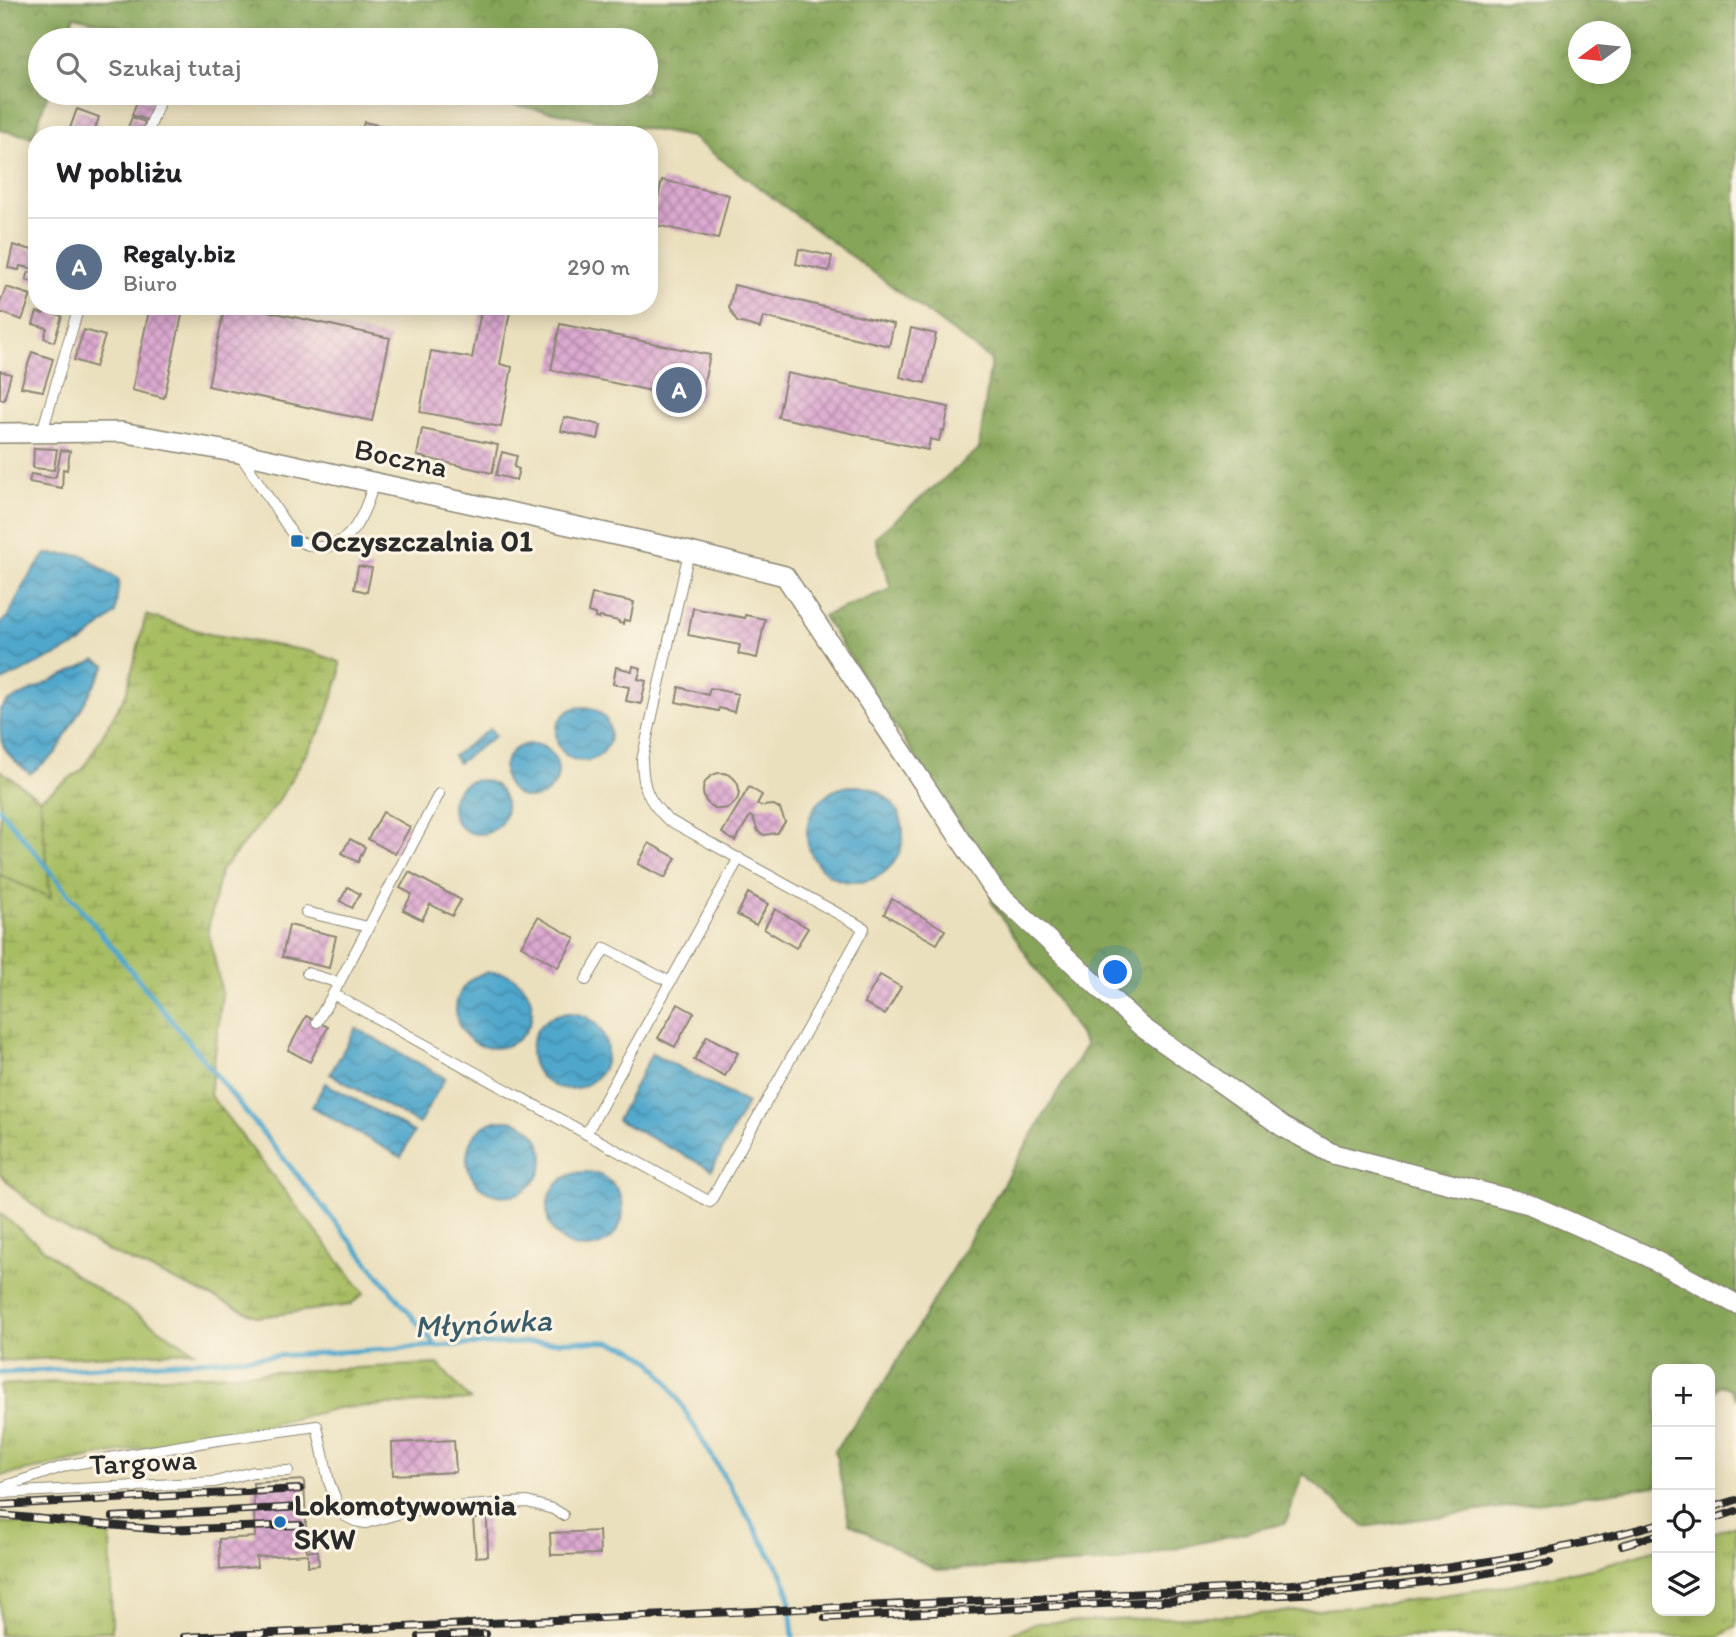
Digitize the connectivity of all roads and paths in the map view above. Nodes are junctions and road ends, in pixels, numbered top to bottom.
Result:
1 (158, 105) edge
2 (150, 126) edge
3 (76, 315) edge
4 (42, 432) junction
5 (0, 433) edge
6 (239, 453) junction
7 (374, 483) junction
8 (689, 552) junction
9 (439, 794) dead end
10 (739, 858) junction
11 (306, 912) dead end
12 (368, 927) junction
13 (307, 973) dead end
14 (586, 980) dead end
15 (670, 982) junction
16 (339, 983) junction
17 (333, 994) junction
18 (317, 1022) dead end
19 (586, 1134) junction
20 (1736, 1304) edge
21 (288, 1471) dead end
22 (0, 1490) edge
23 (564, 1515) dead end

1 - 2 lane
3 - 4 lane
4 - 5 street, Boczna
4 - 6 street, Boczna
6 - 7 street, Boczna
6 - 7 lane
7 - 8 street, Boczna
8 - 10 lane
8 - 20 street, Boczna
9 - 12 lane
10 - 15 lane
10 - 19 lane
11 - 12 lane
12 - 16 lane
13 - 16 lane
14 - 15 lane
15 - 19 lane
16 - 17 lane
17 - 18 lane
17 - 19 lane
21 - 22 lane, Targowa
22 - 23 lane

